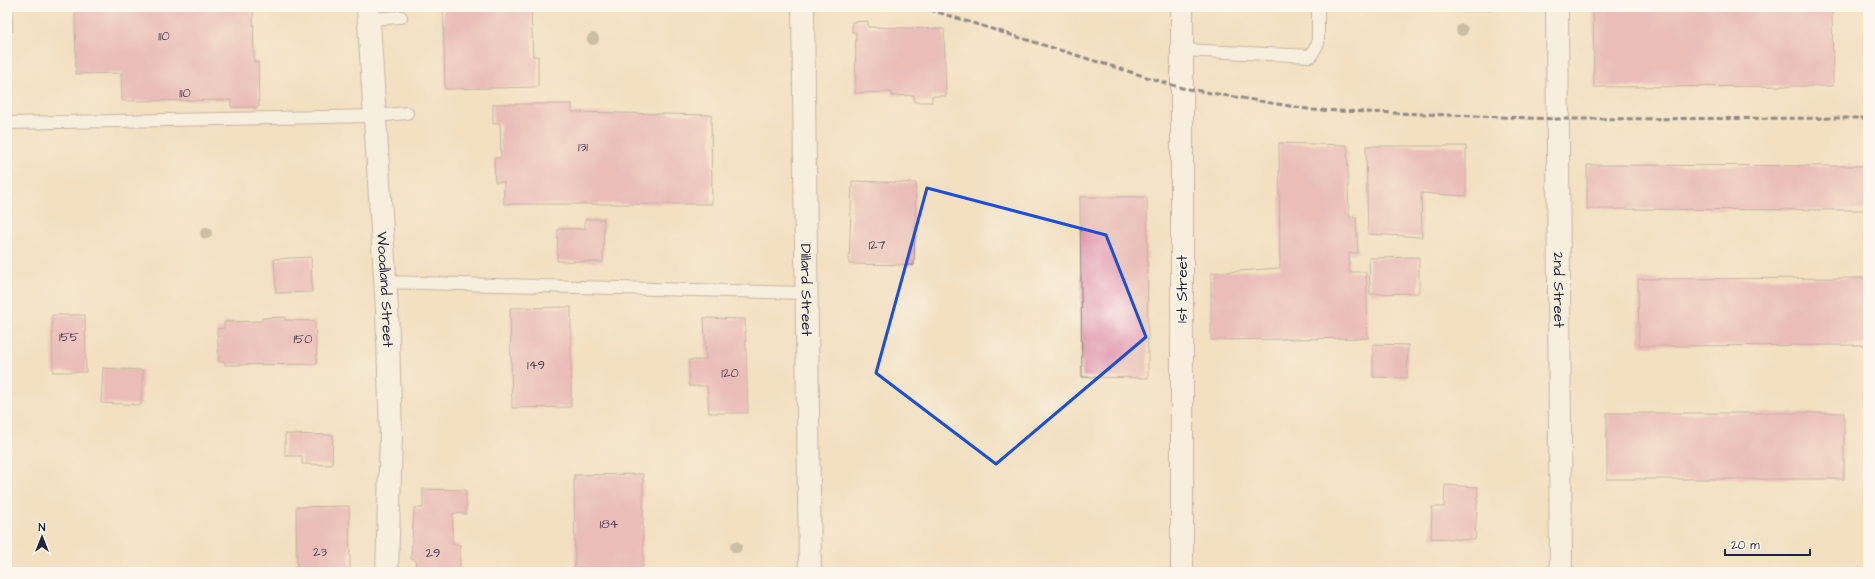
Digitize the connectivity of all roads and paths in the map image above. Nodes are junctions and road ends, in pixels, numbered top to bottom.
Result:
1 (803, 7) edge
2 (1182, 7) edge
3 (1318, 7) edge
4 (1557, 7) edge
5 (368, 13) edge
6 (401, 17) dead end
7 (1182, 50) junction
8 (407, 113) dead end
9 (375, 116) junction
10 (7, 123) edge
11 (385, 282) junction
12 (806, 293) junction
13 (387, 572) edge
14 (810, 572) edge
15 (1182, 572) edge
16 (1561, 572) edge

1 - 12 street, Dillard Street
2 - 7 street, 1st Street
3 - 7 lane
4 - 16 street, 2nd Street
5 - 6 lane
5 - 9 street, Woodland Street
7 - 15 street, 1st Street
8 - 9 lane
9 - 10 lane
9 - 11 street, Woodland Street
11 - 12 lane
11 - 13 street, Woodland Street
12 - 14 street, Dillard Street

